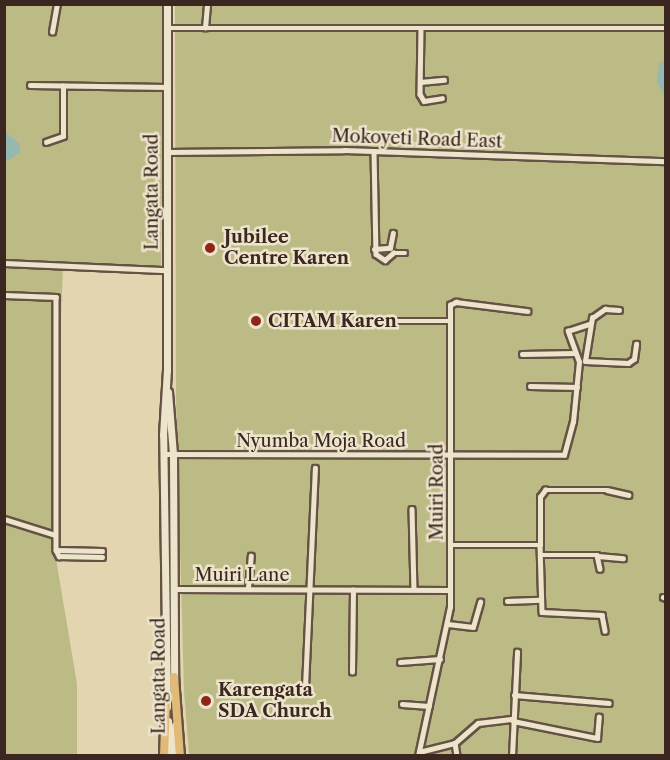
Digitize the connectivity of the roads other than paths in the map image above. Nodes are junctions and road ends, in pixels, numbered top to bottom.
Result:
1 (57, 4) edge
2 (167, 4) edge
3 (207, 4) edge
4 (167, 28) junction
5 (205, 28) junction
6 (666, 28) edge
7 (421, 29) junction
8 (52, 32) dead end
9 (444, 80) dead end
10 (420, 82) junction
11 (30, 85) dead end
12 (63, 86) junction
13 (167, 87) junction
14 (442, 98) dead end
15 (46, 142) dead end
16 (374, 151) junction
17 (167, 152) junction
18 (666, 161) edge
19 (393, 233) dead end
20 (374, 249) junction
21 (405, 253) dead end
22 (4, 263) edge
23 (167, 270) junction
24 (4, 295) edge
25 (619, 310) dead end
26 (527, 311) dead end
27 (398, 321) dead end
28 (449, 321) junction
29 (590, 324) junction
30 (636, 344) dead end
31 (575, 353) junction
32 (522, 354) dead end
33 (582, 362) junction
34 (166, 380) junction
35 (530, 386) dead end
36 (577, 387) junction
37 (163, 454) junction
38 (173, 454) junction
39 (450, 455) junction
40 (315, 468) dead end
41 (628, 495) dead end
42 (412, 509) dead end
43 (4, 519) edge
44 (55, 535) junction
45 (450, 545) junction
46 (540, 545) junction
47 (102, 554) dead end
48 (540, 555) junction
49 (251, 556) dead end
50 (598, 556) junction
51 (623, 558) dead end
52 (600, 569) dead end
53 (174, 588) junction
54 (249, 588) junction
55 (414, 589) junction
56 (310, 590) junction
57 (353, 590) junction
58 (450, 590) junction
59 (540, 600) junction
60 (507, 601) dead end
61 (480, 602) dead end
62 (448, 624) junction
63 (605, 631) dead end
64 (517, 652) dead end
65 (440, 659) junction
66 (400, 662) dead end
67 (352, 672) dead end
68 (174, 677) junction
69 (305, 687) dead end
70 (514, 695) junction
71 (166, 702) junction
72 (609, 703) dead end
73 (402, 704) dead end
74 (429, 706) junction
75 (599, 717) dead end
76 (513, 720) junction
77 (455, 743) junction
78 (418, 754) edge
79 (164, 756) edge
80 (169, 756) edge
81 (174, 756) edge
82 (182, 756) edge
83 (457, 756) edge
84 (512, 756) edge

1 - 8 street
2 - 4 main road, Langata Road
3 - 5 street
4 - 5 street
4 - 13 main road, Langata Road
5 - 7 street
6 - 7 street
7 - 10 street
9 - 10 street
10 - 14 street
11 - 12 street
12 - 13 street
12 - 15 street
13 - 17 main road, Langata Road
16 - 17 street, Mokoyeti Road East
16 - 18 street, Mokoyeti Road East
16 - 20 street
17 - 23 main road, Langata Road
19 - 20 street
20 - 21 street
22 - 23 street
23 - 34 main road, Langata Road
24 - 44 street
25 - 29 street
26 - 28 street
27 - 28 street
28 - 39 street, Muiri Road
29 - 31 street
29 - 33 street, Nyumba Moja Road
30 - 33 street
31 - 32 street
31 - 33 street
33 - 36 street, Nyumba Moja Road
34 - 37 main road, Langata Road
34 - 38 main road, Langata Road
35 - 36 street
36 - 39 street, Nyumba Moja Road
37 - 38 street, Nyumba Moja Road
37 - 71 main road, Langata Road
38 - 39 street, Nyumba Moja Road
38 - 53 main road, Langata Road
39 - 45 street, Muiri Road
40 - 56 street, Muiri Lane
41 - 46 street
42 - 55 street
43 - 44 street
44 - 47 street
45 - 46 street
45 - 58 street, Muiri Road
46 - 48 street
48 - 50 street
48 - 59 street
49 - 54 street
50 - 51 street
50 - 52 street
53 - 54 street, Muiri Lane
53 - 68 main road, Langata Road
54 - 56 street, Muiri Lane
55 - 57 street, Muiri Lane
55 - 58 street, Muiri Lane
56 - 57 street, Muiri Lane
56 - 69 street, Muiri Lane
57 - 67 street
58 - 62 street, Muiri Road
59 - 60 street
59 - 63 street
61 - 62 street
62 - 65 street, Muiri Road
64 - 70 street
65 - 66 street
65 - 74 street, Muiri Road
68 - 81 main road, Langata Road
68 - 82 main road
70 - 72 street
70 - 76 street
71 - 79 main road
71 - 80 main road, Langata Road
73 - 74 street
74 - 78 street, Muiri Road
75 - 76 street
76 - 77 street
76 - 84 street
77 - 78 street
77 - 83 street

